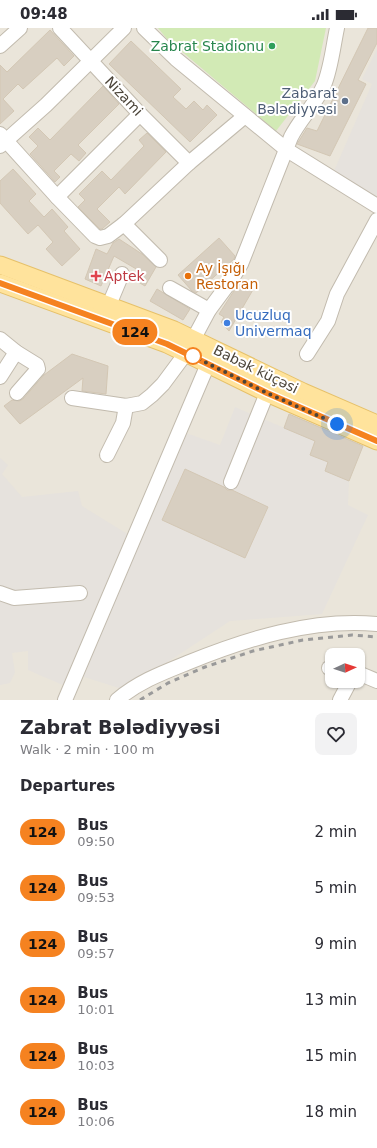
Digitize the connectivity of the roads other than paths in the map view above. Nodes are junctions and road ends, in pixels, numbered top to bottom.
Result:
1 (20, 28) edge
2 (60, 28) edge
3 (124, 28) edge
4 (144, 28) edge
5 (337, 28) edge
6 (0, 46) edge
7 (91, 60) junction
8 (140, 114) junction
9 (245, 116) junction
10 (2, 140) edge
11 (286, 150) junction
12 (189, 163) junction
13 (56, 197) junction
14 (377, 206) edge
15 (377, 220) edge
16 (124, 224) junction
17 (160, 260) dead end
18 (0, 265) edge
19 (122, 274) dead end
20 (0, 283) edge
21 (170, 288) dead end
22 (109, 305) junction
23 (209, 310) junction
24 (0, 339) edge
25 (189, 346) junction
26 (16, 352) junction
27 (307, 354) dead end
28 (208, 364) junction
29 (0, 377) edge
30 (17, 393) dead end
31 (267, 393) junction
32 (72, 398) dead end
33 (126, 406) junction
34 (377, 424) edge
35 (377, 441) edge
36 (107, 455) dead end
37 (231, 482) dead end
38 (0, 593) edge
39 (80, 593) dead end
40 (377, 624) edge
41 (365, 676) edge
42 (377, 682) edge
43 (346, 688) edge
44 (66, 700) edge
45 (117, 700) edge
46 (340, 700) edge

1 - 6 street
2 - 7 street, Nizami
3 - 7 street
4 - 9 street
5 - 11 street
7 - 8 street, Nizami
7 - 10 street
8 - 12 street, Nizami
8 - 13 street
9 - 11 street
9 - 12 street
10 - 13 street
11 - 14 street
11 - 23 street
12 - 16 street
13 - 16 street
15 - 27 street
16 - 17 street
18 - 22 main road, Babək küçəsi
19 - 22 street
20 - 25 main road, Babək küçəsi
21 - 23 street
22 - 25 main road, Babək küçəsi
23 - 25 street
24 - 26 street
25 - 28 main road, Babək küçəsi
25 - 33 street
25 - 34 main road, Babək küçəsi
26 - 29 street
26 - 30 street
28 - 31 main road, Babək küçəsi
28 - 44 street
31 - 35 main road, Babək küçəsi
31 - 37 street
32 - 33 street
33 - 36 street
38 - 39 street
40 - 45 street
41 - 42 street
43 - 46 street

